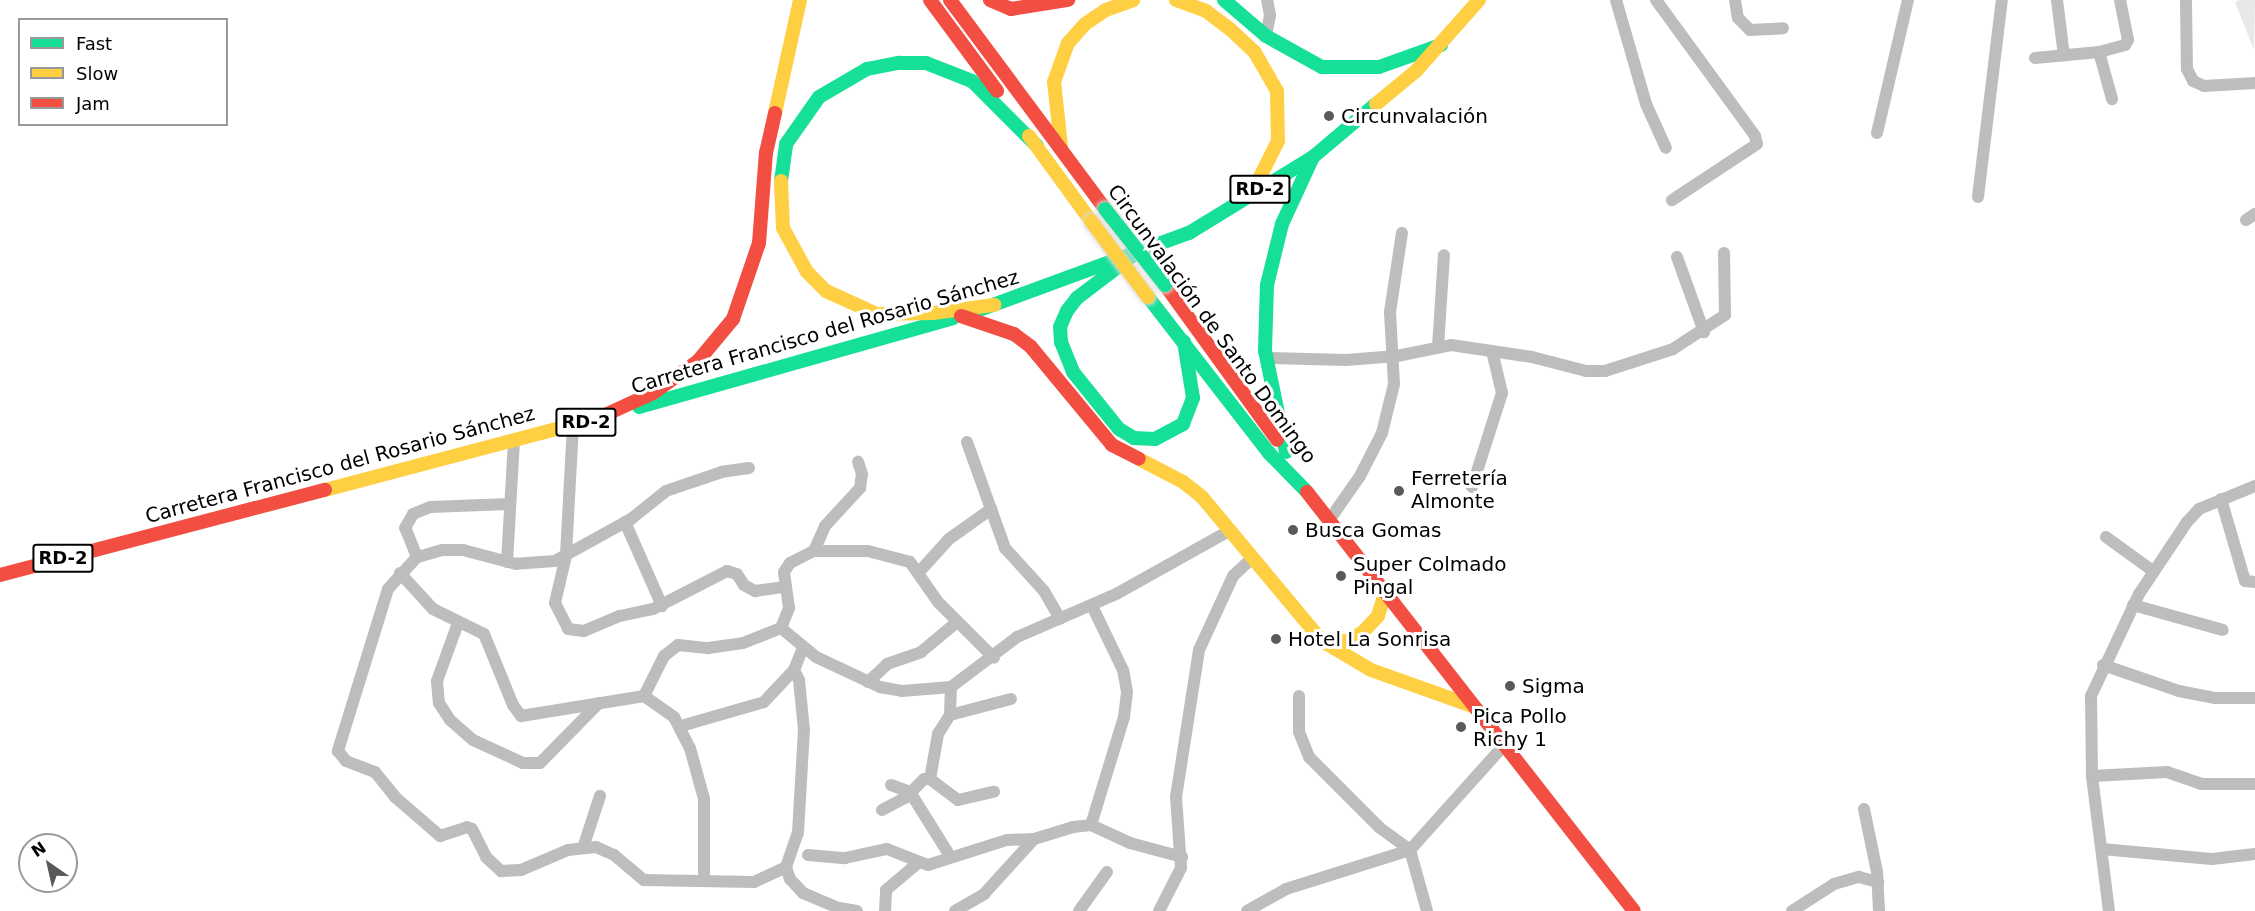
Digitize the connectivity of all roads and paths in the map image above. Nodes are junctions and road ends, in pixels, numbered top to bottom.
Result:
1 (800, 0) edge
2 (930, 0) edge
3 (950, 0) edge
4 (990, 0) edge
5 (1068, 0) edge
6 (1133, 0) edge
7 (1176, 0) edge
8 (1224, 0) edge
9 (1267, 0) edge
10 (1479, 0) edge
11 (1616, 0) edge
12 (1656, 0) edge
13 (1735, 0) edge
14 (1908, 0) edge
15 (2002, 0) edge
16 (2057, 0) edge
17 (2120, 0) edge
18 (2186, 0) edge
19 (1783, 28) dead end
20 (1266, 36) junction
21 (1441, 45) junction
22 (2099, 52) junction
23 (2064, 56) junction
24 (2035, 58) dead end
25 (2255, 84) edge
26 (2112, 99) dead end
27 (1877, 133) dead end
28 (1037, 146) junction
29 (1666, 148) dead end
30 (1062, 152) junction
31 (1313, 157) junction
32 (1251, 195) junction
33 (1978, 197) dead end
34 (1671, 200) dead end
35 (1402, 233) dead end
36 (1724, 253) dead end
37 (1444, 255) dead end
38 (1131, 257) junction
39 (1677, 257) dead end
40 (994, 305) junction
41 (961, 316) junction
42 (1704, 332) junction
43 (1184, 342) junction
44 (1438, 346) junction
45 (1492, 351) junction
46 (1392, 356) junction
47 (1267, 358) junction
48 (597, 419) junction
49 (573, 425) junction
50 (514, 440) junction
51 (967, 442) dead end
52 (1286, 452) junction
53 (858, 462) dead end
54 (749, 468) dead end
55 (2255, 486) edge
56 (1473, 487) dead end
57 (1307, 492) junction
58 (2221, 499) junction
59 (510, 504) junction
60 (991, 509) junction
61 (1330, 519) junction
62 (625, 522) junction
63 (1229, 531) junction
64 (2106, 537) dead end
65 (814, 551) junction
66 (566, 556) junction
67 (417, 557) junction
68 (1251, 559) junction
69 (507, 562) junction
70 (920, 571) junction
71 (2153, 572) junction
72 (400, 573) junction
73 (0, 575) edge
74 (2255, 582) edge
75 (784, 587) junction
76 (1386, 590) junction
77 (2133, 605) junction
78 (662, 606) junction
79 (1092, 606) junction
80 (1060, 619) junction
81 (957, 622) junction
82 (458, 623) junction
83 (780, 628) junction
84 (2223, 630) dead end
85 (1322, 641) junction
86 (803, 648) junction
87 (994, 658) junction
88 (2103, 665) junction
89 (794, 670) junction
90 (868, 682) junction
91 (951, 687) junction
92 (644, 696) junction
93 (1299, 696) dead end
94 (2255, 698) edge
95 (1011, 699) dead end
96 (599, 703) junction
97 (1475, 707) junction
98 (950, 715) junction
99 (681, 726) junction
100 (1505, 744) junction
101 (2092, 776) junction
102 (930, 779) junction
103 (2255, 784) edge
104 (891, 785) dead end
105 (910, 792) junction
106 (994, 792) dead end
107 (600, 796) dead end
108 (1864, 809) dead end
109 (882, 810) dead end
110 (1091, 825) junction
111 (1034, 839) junction
112 (583, 848) junction
113 (2102, 849) junction
114 (1410, 850) junction
115 (2255, 854) edge
116 (808, 855) dead end
117 (950, 856) junction
118 (1182, 856) junction
119 (918, 863) junction
120 (786, 867) junction
121 (1107, 872) dead end
122 (704, 880) junction
123 (1878, 882) junction
124 (857, 911) edge
125 (885, 911) edge
126 (955, 911) edge
127 (1080, 911) edge
128 (1159, 911) edge
129 (1247, 911) edge
130 (1427, 911) edge
131 (1634, 911) edge
132 (1792, 911) edge
133 (1879, 911) edge
134 (2109, 911) edge

1 - 48 main road
2 - 28 main road, Circunvalación de Santo Domingo
3 - 30 main road, Circunvalación de Santo Domingo
4 - 5 main road
6 - 30 main road
7 - 32 main road
8 - 20 main road
9 - 20 street
10 - 21 main road, Carretera Francisco del Rosario Sánchez / RD-2
11 - 29 street
12 - 34 street
13 - 19 street
14 - 27 street
15 - 33 street
16 - 23 street
17 - 22 street
18 - 25 street
20 - 21 main road
21 - 31 main road, Carretera Francisco del Rosario Sánchez / RD-2
22 - 23 street
22 - 26 street
23 - 24 street
28 - 40 main road
28 - 43 main road, Circunvalación de Santo Domingo, bridge
30 - 52 main road, Circunvalación de Santo Domingo, bridge
31 - 32 main road, Carretera Francisco del Rosario Sánchez / RD-2
31 - 47 main road
32 - 38 main road, Carretera Francisco del Rosario Sánchez / RD-2
35 - 46 street
36 - 42 street
37 - 44 street
38 - 40 main road, Carretera Francisco del Rosario Sánchez / RD-2
38 - 43 main road
39 - 42 street
40 - 41 main road, Carretera Francisco del Rosario Sánchez / RD-2
41 - 48 main road, Carretera Francisco del Rosario Sánchez / RD-2
41 - 63 main road
42 - 45 street
43 - 57 main road, Circunvalación de Santo Domingo
44 - 45 street
44 - 46 street
45 - 56 street
46 - 47 street
46 - 61 street
47 - 52 main road
48 - 49 main road, Carretera Francisco del Rosario Sánchez / RD-2
49 - 50 main road, Carretera Francisco del Rosario Sánchez / RD-2
49 - 66 street
50 - 59 street
50 - 73 main road, Carretera Francisco del Rosario Sánchez / RD-2
51 - 60 street
52 - 57 main road, Circunvalación de Santo Domingo
53 - 65 street
54 - 62 street
55 - 58 street
57 - 61 main road
58 - 71 street
58 - 74 street
59 - 67 street
59 - 69 street
60 - 70 street
60 - 80 street
61 - 76 main road
62 - 66 street
62 - 78 street
63 - 68 main road
63 - 79 street
64 - 71 street
65 - 70 street
65 - 75 street
66 - 69 street
66 - 78 street
67 - 69 street
67 - 72 street
68 - 85 main road
68 - 118 street
70 - 81 street
71 - 77 street
72 - 82 street
72 - 112 street
75 - 78 street
75 - 83 street
76 - 85 main road
76 - 97 main road
77 - 84 street
77 - 88 street
79 - 80 street
79 - 110 street
80 - 87 street
81 - 87 street
81 - 90 street
82 - 96 street
82 - 96 street
83 - 86 street
83 - 92 street
85 - 97 main road
86 - 89 street
86 - 90 street
87 - 91 street
88 - 94 street
88 - 101 street
89 - 99 street
89 - 120 street
90 - 91 street
91 - 98 street
92 - 96 street
92 - 99 street
93 - 114 street
95 - 98 street
97 - 100 main road
98 - 102 street
99 - 122 street
100 - 114 street
100 - 131 main road
101 - 103 street
101 - 113 street
102 - 105 street
102 - 106 street
104 - 105 street
105 - 109 street
105 - 117 street
107 - 112 street
108 - 123 street
110 - 111 street
110 - 118 street
111 - 117 street
111 - 126 street
112 - 122 street
113 - 115 street
113 - 134 street
114 - 129 street
114 - 130 street
116 - 119 street
117 - 119 street
118 - 128 street
119 - 125 street
120 - 122 street
120 - 124 street
121 - 127 street
123 - 132 street
123 - 133 street

